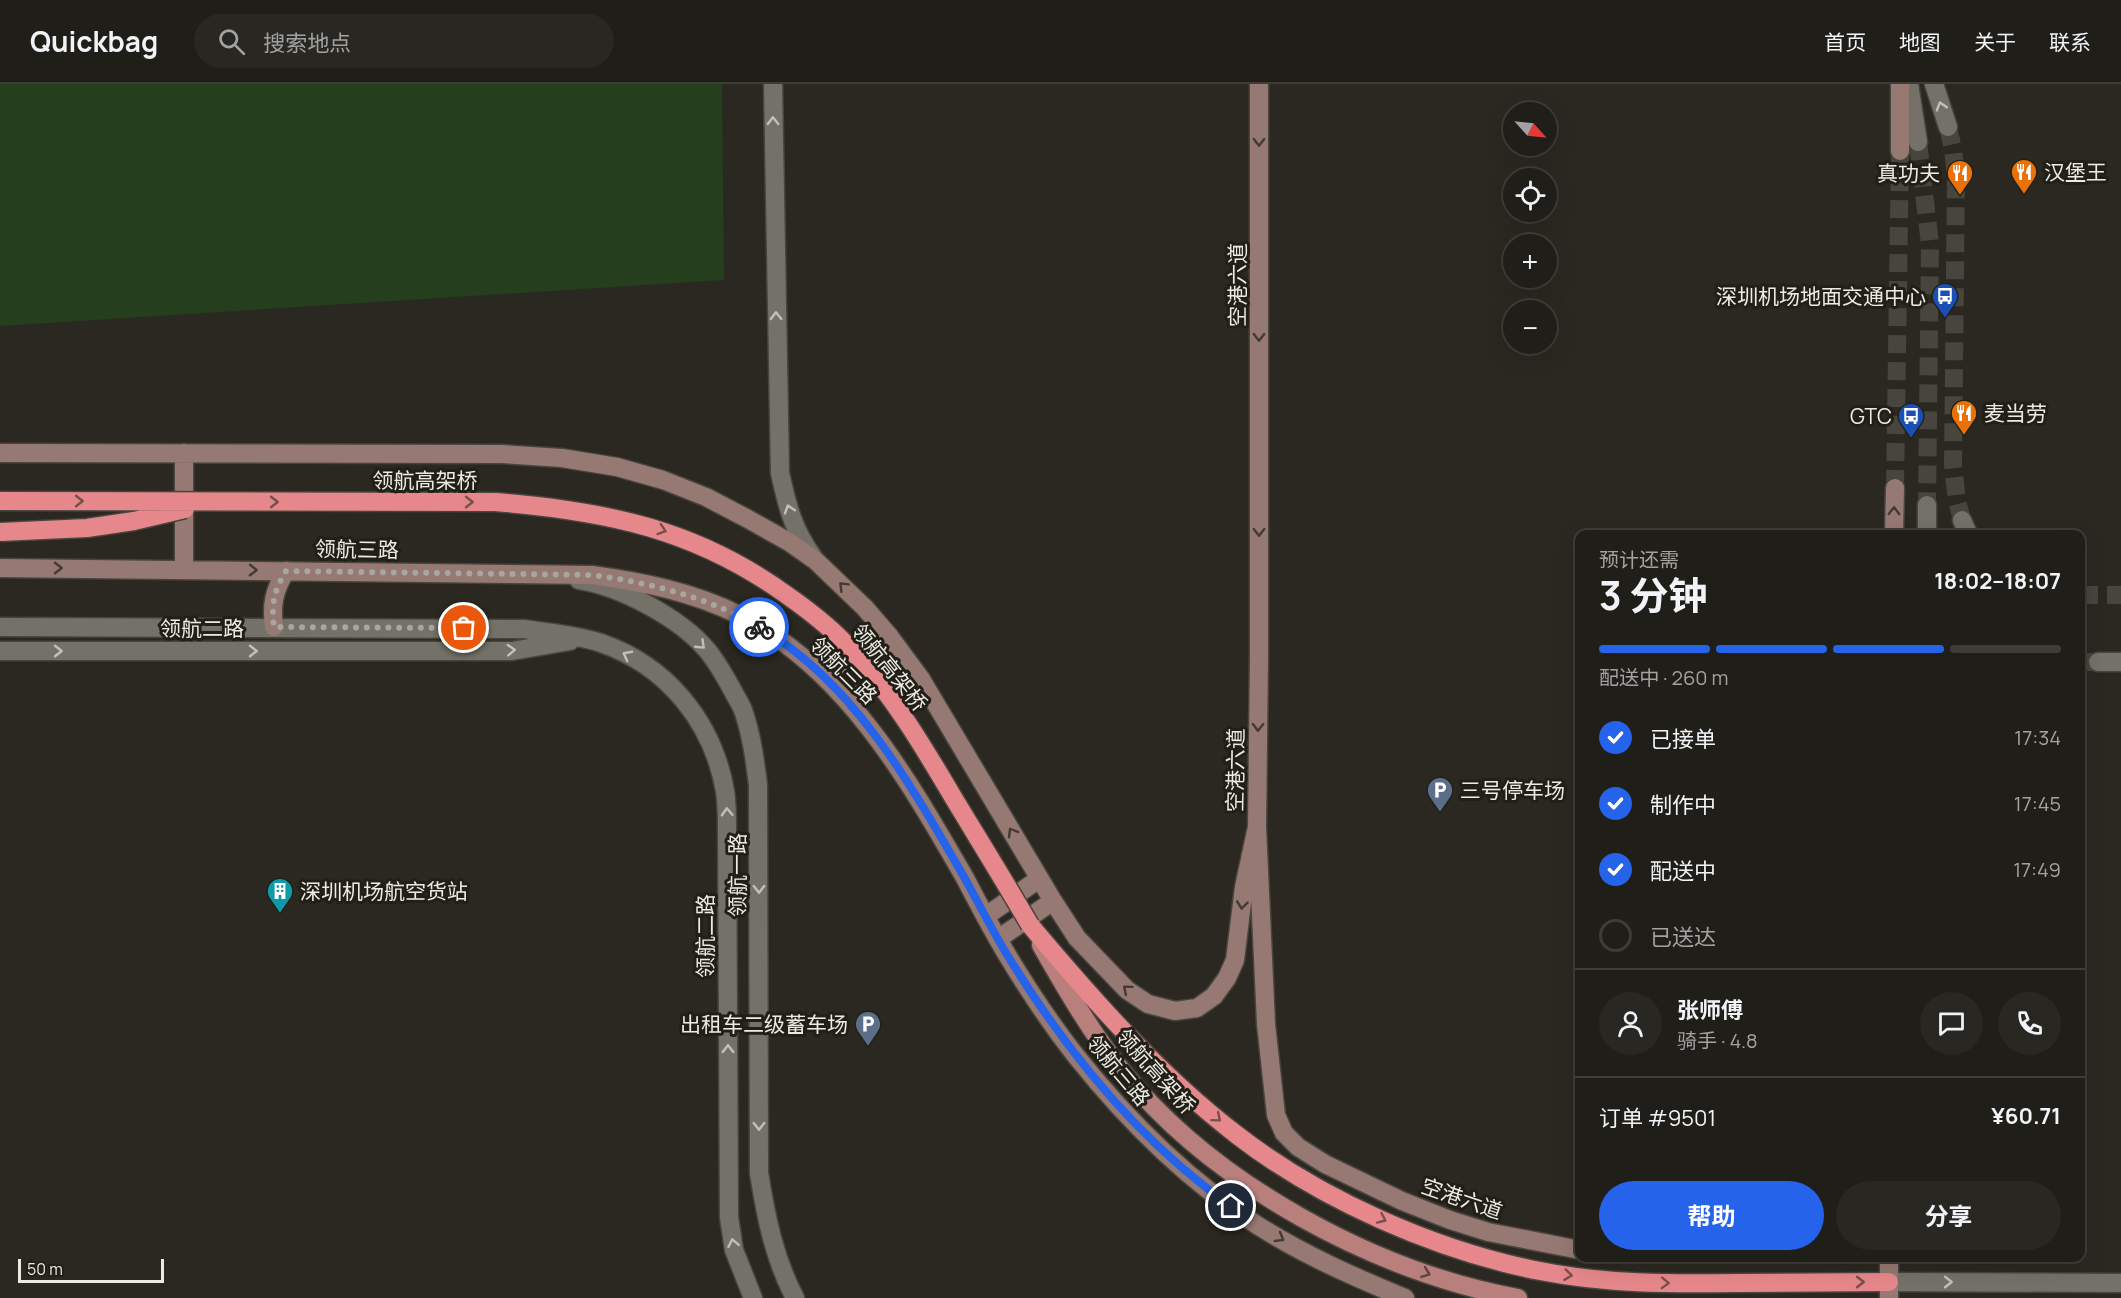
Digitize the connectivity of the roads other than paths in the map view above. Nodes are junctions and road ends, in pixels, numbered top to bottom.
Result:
1 (773, 84) edge
2 (1259, 84) edge
3 (1900, 84) edge
4 (1909, 84) edge
5 (1934, 84) edge
6 (1948, 127) tunnel mouth
7 (1918, 142) tunnel mouth
8 (1900, 151) tunnel mouth
9 (0, 453) edge
10 (184, 453) junction
11 (1894, 488) tunnel mouth
12 (0, 501) edge
13 (216, 502) junction
14 (1927, 505) tunnel mouth
15 (1894, 530) edge
16 (1927, 530) edge
17 (0, 532) edge
18 (816, 561) junction
19 (0, 568) edge
20 (184, 569) junction
21 (286, 571) junction
22 (536, 574) junction
23 (0, 627) edge
24 (274, 627) junction
25 (583, 639) junction
26 (0, 651) edge
27 (910, 662) junction
28 (2098, 662) tunnel mouth
29 (2121, 662) edge
30 (853, 708) junction
31 (1257, 827) junction
32 (1039, 879) junction
33 (1053, 901) junction
34 (986, 916) junction
35 (1030, 925) junction
36 (998, 939) junction
37 (1575, 1249) edge
38 (1890, 1262) edge
39 (2121, 1283) edge
40 (1889, 1290) edge
41 (753, 1298) edge
42 (795, 1298) edge
43 (1404, 1298) edge
44 (1518, 1298) edge

18 -> 1 street
2 -> 31 street, 空港六道
3 - 8 street
4 - 7 street
6 -> 5 street
9 - 10 street
10 - 18 street
10 - 20 street
15 -> 11 street
12 -> 13 highway, 领航高架桥, bridge
13 - 17 highway, bridge
13 -> 35 highway, 领航高架桥, bridge
14 - 16 street
27 -> 18 street
19 -> 20 street, 领航三路
20 -> 21 street, 领航三路
21 - 22 street, 领航三路
21 - 24 street
22 - 30 street, 领航三路
22 -> 42 street, 领航一路
23 - 24 street, 领航二路
24 - 25 street, 领航二路
26 -> 25 street, 领航二路
41 -> 25 street, 领航二路
27 - 30 street
32 -> 27 street
28 - 29 street
30 - 34 street, 领航三路
31 -> 33 street
31 - 37 street, 空港六道
32 - 33 street
32 - 34 street
33 - 36 street
34 - 36 street, 领航三路
35 -> 40 highway
35 -> 44 main road, 领航高架桥
36 -> 43 street, 领航三路
38 - 40 street
40 -> 39 street

